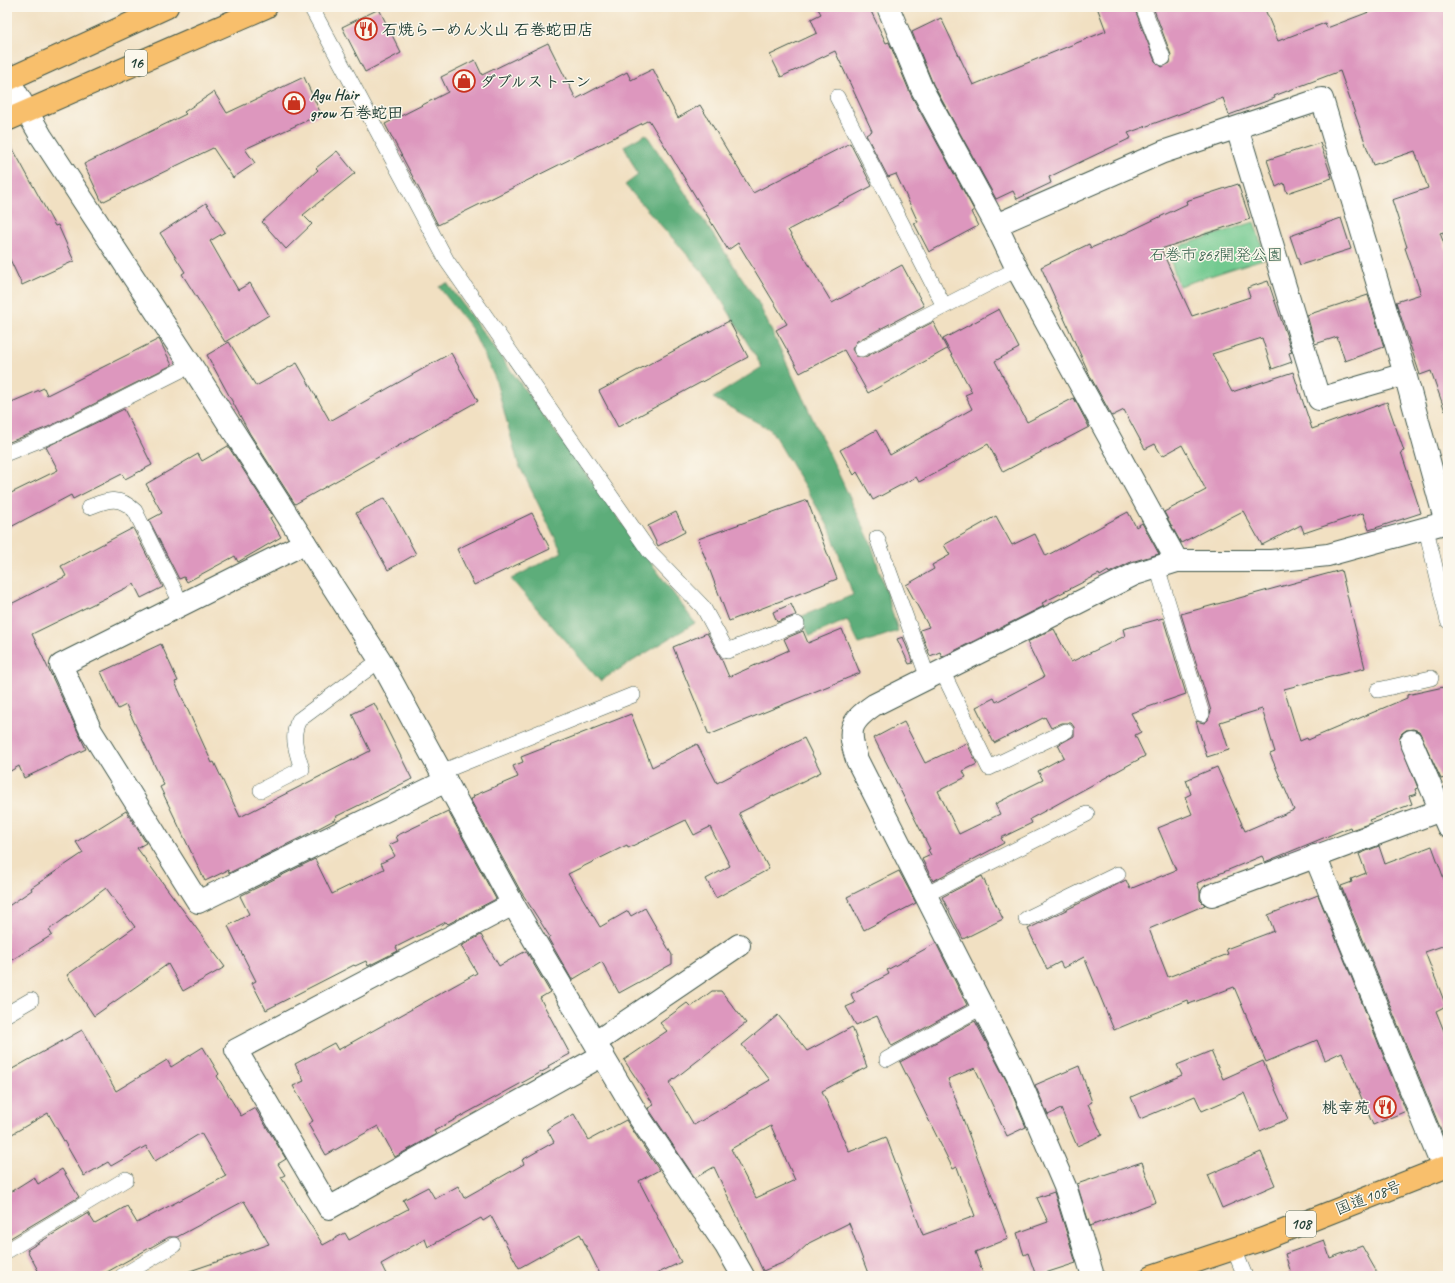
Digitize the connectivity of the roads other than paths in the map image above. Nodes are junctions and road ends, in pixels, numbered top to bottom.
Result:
1 (167, 7) edge
2 (266, 7) edge
3 (311, 7) edge
4 (888, 7) edge
5 (1143, 7) edge
6 (1164, 58) dead end
7 (7, 79) edge
8 (837, 97) dead end
9 (27, 111) junction
10 (7, 120) edge
11 (1236, 128) junction
12 (996, 225) junction
13 (1017, 269) junction
14 (944, 306) junction
15 (861, 349) dead end
16 (191, 365) junction
17 (1406, 374) junction
18 (7, 453) edge
19 (89, 506) dead end
20 (1440, 525) edge
21 (877, 538) dead end
22 (305, 543) junction
23 (1167, 564) junction
24 (182, 605) junction
25 (1448, 621) edge
26 (797, 624) dead end
27 (380, 660) junction
28 (935, 674) junction
29 (1431, 678) dead end
30 (1378, 690) dead end
31 (633, 696) dead end
32 (1202, 714) dead end
33 (1066, 731) dead end
34 (1411, 741) dead end
35 (444, 776) junction
36 (261, 790) dead end
37 (1087, 814) dead end
38 (1445, 818) edge
39 (1315, 856) junction
40 (1118, 874) dead end
41 (926, 894) junction
42 (1212, 895) dead end
43 (513, 904) junction
44 (1026, 919) dead end
45 (739, 945) dead end
46 (31, 1000) dead end
47 (982, 1007) junction
48 (7, 1014) edge
49 (599, 1049) junction
50 (887, 1059) dead end
51 (1445, 1167) edge
52 (126, 1179) dead end
53 (174, 1245) dead end
54 (1234, 1249) junction
55 (7, 1251) edge
56 (122, 1276) edge
57 (743, 1276) edge
58 (1093, 1276) edge
59 (1152, 1276) edge
60 (1245, 1276) edge

1 - 7 main road, 16
2 - 9 main road, 16
3 - 26 lane
4 - 12 street
5 - 6 lane
7 - 9 street
8 - 14 lane
9 - 10 main road, 16
9 - 16 street
11 - 12 street
11 - 17 street
11 - 17 street
12 - 13 street
13 - 14 lane
13 - 23 street
14 - 15 lane
16 - 18 lane
16 - 22 street
17 - 20 street
19 - 24 lane
20 - 23 street
20 - 25 lane
21 - 28 lane
22 - 24 street
22 - 27 street
23 - 28 street
23 - 32 lane
24 - 35 street
27 - 35 street
27 - 36 lane
28 - 33 lane
28 - 41 street
29 - 30 lane
31 - 35 lane
34 - 38 street
35 - 43 street
37 - 41 lane
38 - 39 street
39 - 42 street
39 - 51 street
40 - 44 lane
41 - 47 street
43 - 49 street
43 - 49 street
45 - 49 street
46 - 48 lane
47 - 50 lane
47 - 58 street
49 - 57 street
51 - 54 main road, 国道108号 / 108
52 - 55 lane
53 - 56 lane
54 - 59 main road, 国道108号 / 108
54 - 60 lane

